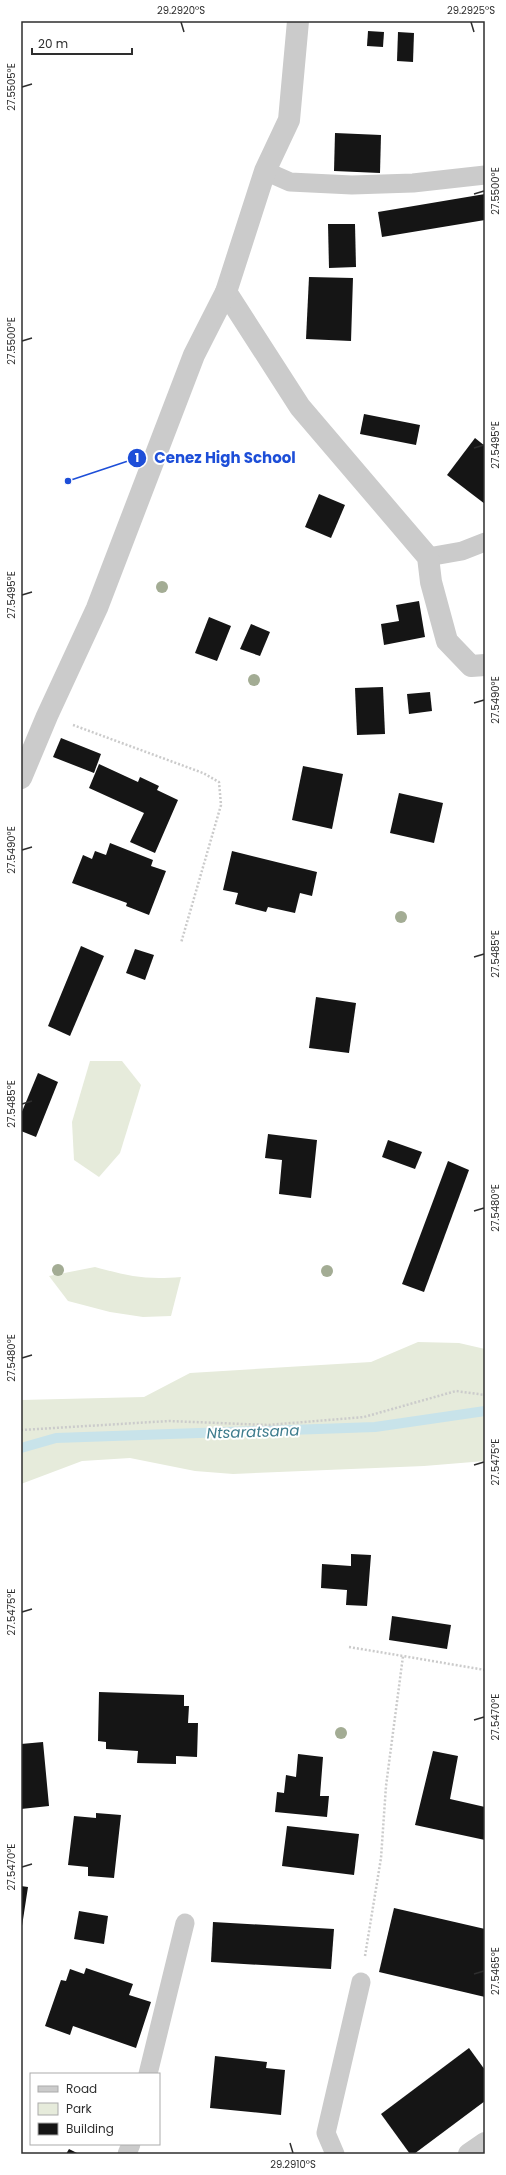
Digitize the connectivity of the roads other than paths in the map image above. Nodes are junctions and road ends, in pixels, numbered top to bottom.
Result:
1 (298, 21) edge
2 (265, 171) junction
3 (485, 175) edge
4 (226, 292) junction
5 (485, 542) edge
6 (428, 557) junction
7 (485, 665) edge
8 (21, 778) edge
9 (185, 1923) dead end
10 (361, 1982) road end
11 (148, 2073) edge
12 (485, 2143) edge
13 (335, 2154) edge
14 (469, 2154) edge

1 - 2 street
2 - 3 lane
2 - 4 street
4 - 6 street
4 - 8 street
5 - 6 lane
6 - 7 street
9 - 11 lane
10 - 13 lane
12 - 14 street

